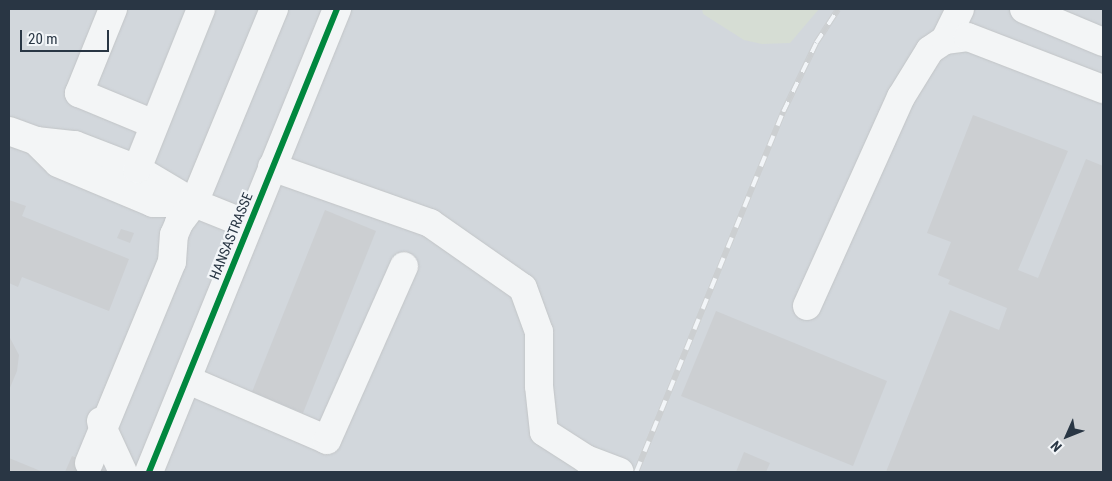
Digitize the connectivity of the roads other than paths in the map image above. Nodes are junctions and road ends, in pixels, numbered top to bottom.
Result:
1 (113, 9) edge
2 (201, 9) edge
3 (274, 9) edge
4 (337, 9) edge
5 (960, 9) edge
6 (1024, 9) edge
7 (945, 40) junction
8 (1103, 42) edge
9 (1103, 90) edge
10 (154, 124) junction
11 (9, 131) edge
12 (36, 142) junction
13 (272, 167) junction
14 (137, 169) junction
15 (194, 203) junction
16 (249, 225) junction
17 (404, 266) dead end
18 (807, 306) dead end
19 (188, 380) junction
20 (103, 429) junction
21 (89, 463) dead end
22 (119, 470) edge
23 (149, 472) edge
24 (620, 472) edge

1 - 10 street
2 - 10 street
3 - 15 street
4 - 13 street, HANSASTRASSE
5 - 7 street
6 - 8 street
7 - 9 street
7 - 18 street
10 - 14 street
11 - 12 street
12 - 14 street
12 - 15 street
13 - 16 street, HANSASTRASSE
13 - 24 street
14 - 15 street
15 - 16 street
15 - 20 street
16 - 19 street, HANSASTRASSE
17 - 19 street
19 - 23 street, HANSASTRASSE
20 - 21 street
20 - 22 street

